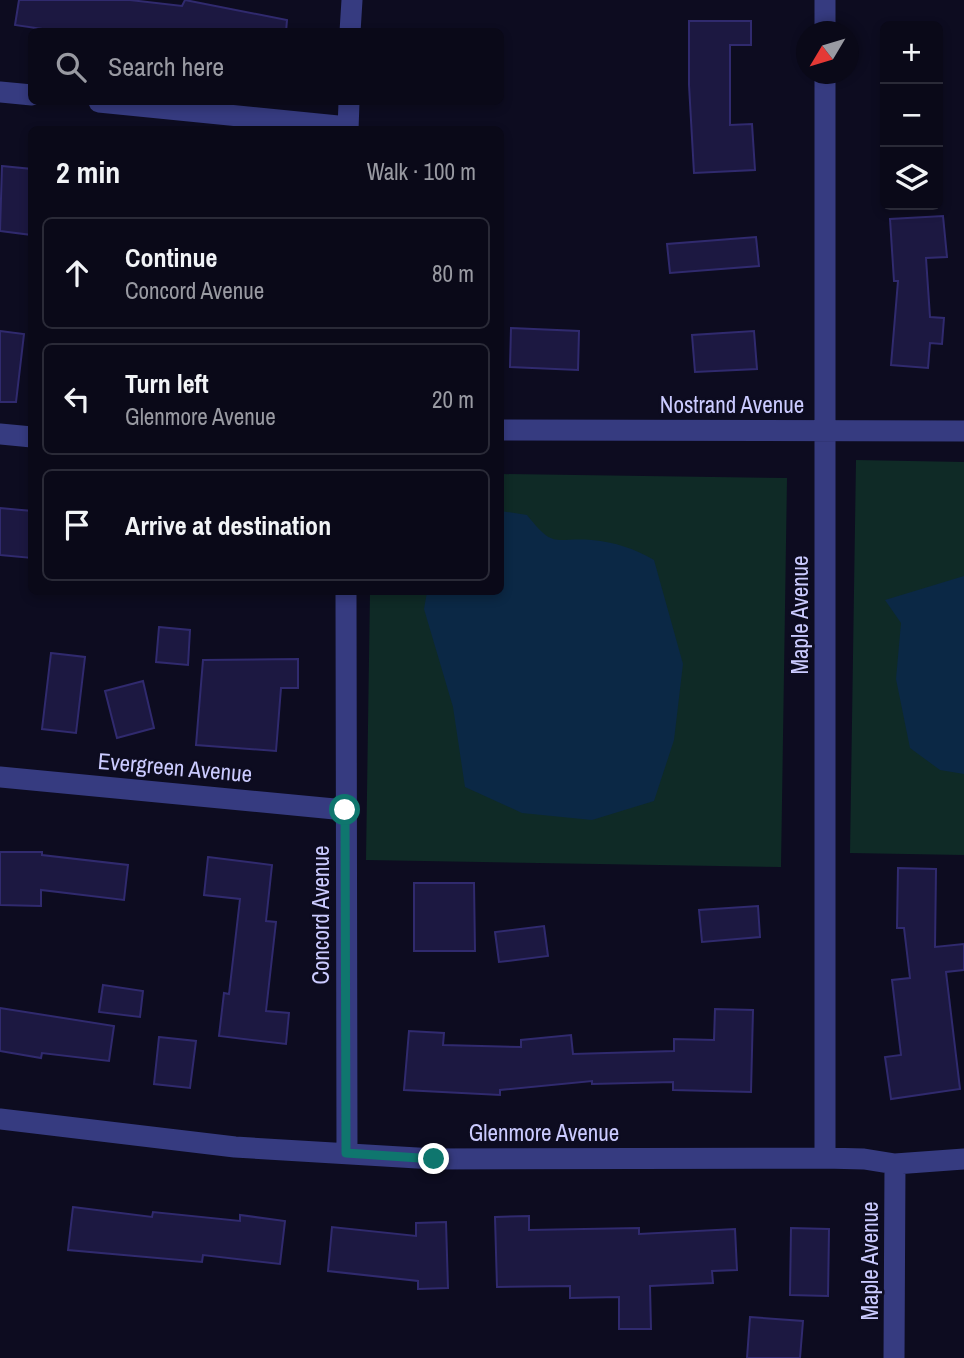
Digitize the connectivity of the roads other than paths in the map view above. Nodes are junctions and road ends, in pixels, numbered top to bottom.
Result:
1 (352, 0) edge
2 (825, 0) edge
3 (825, 21) edge
4 (350, 28) edge
5 (825, 84) edge
6 (0, 92) edge
7 (28, 95) edge
8 (128, 105) edge
9 (349, 105) edge
10 (329, 126) edge
11 (348, 126) edge
12 (504, 430) edge
13 (825, 431) junction
14 (964, 431) edge
15 (0, 434) edge
16 (28, 438) edge
17 (346, 595) edge
18 (0, 777) edge
19 (345, 810) junction
20 (0, 1119) edge
21 (346, 1153) junction
22 (825, 1158) junction
23 (964, 1159) edge
24 (895, 1164) junction
25 (894, 1358) edge

1 - 4 street
2 - 3 street
5 - 13 street, Maple Avenue
6 - 7 street
8 - 10 street
9 - 11 street
12 - 13 street, Nostrand Avenue
13 - 14 street, Nostrand Avenue
13 - 22 street, Maple Avenue
15 - 16 street
17 - 19 street, Concord Avenue
18 - 19 street, Evergreen Avenue
19 - 21 street, Concord Avenue
20 - 21 street, Glenmore Avenue
21 - 22 street, Glenmore Avenue
22 - 24 street, Glenmore Avenue
23 - 24 street, Glenmore Avenue
24 - 25 street, Maple Avenue

